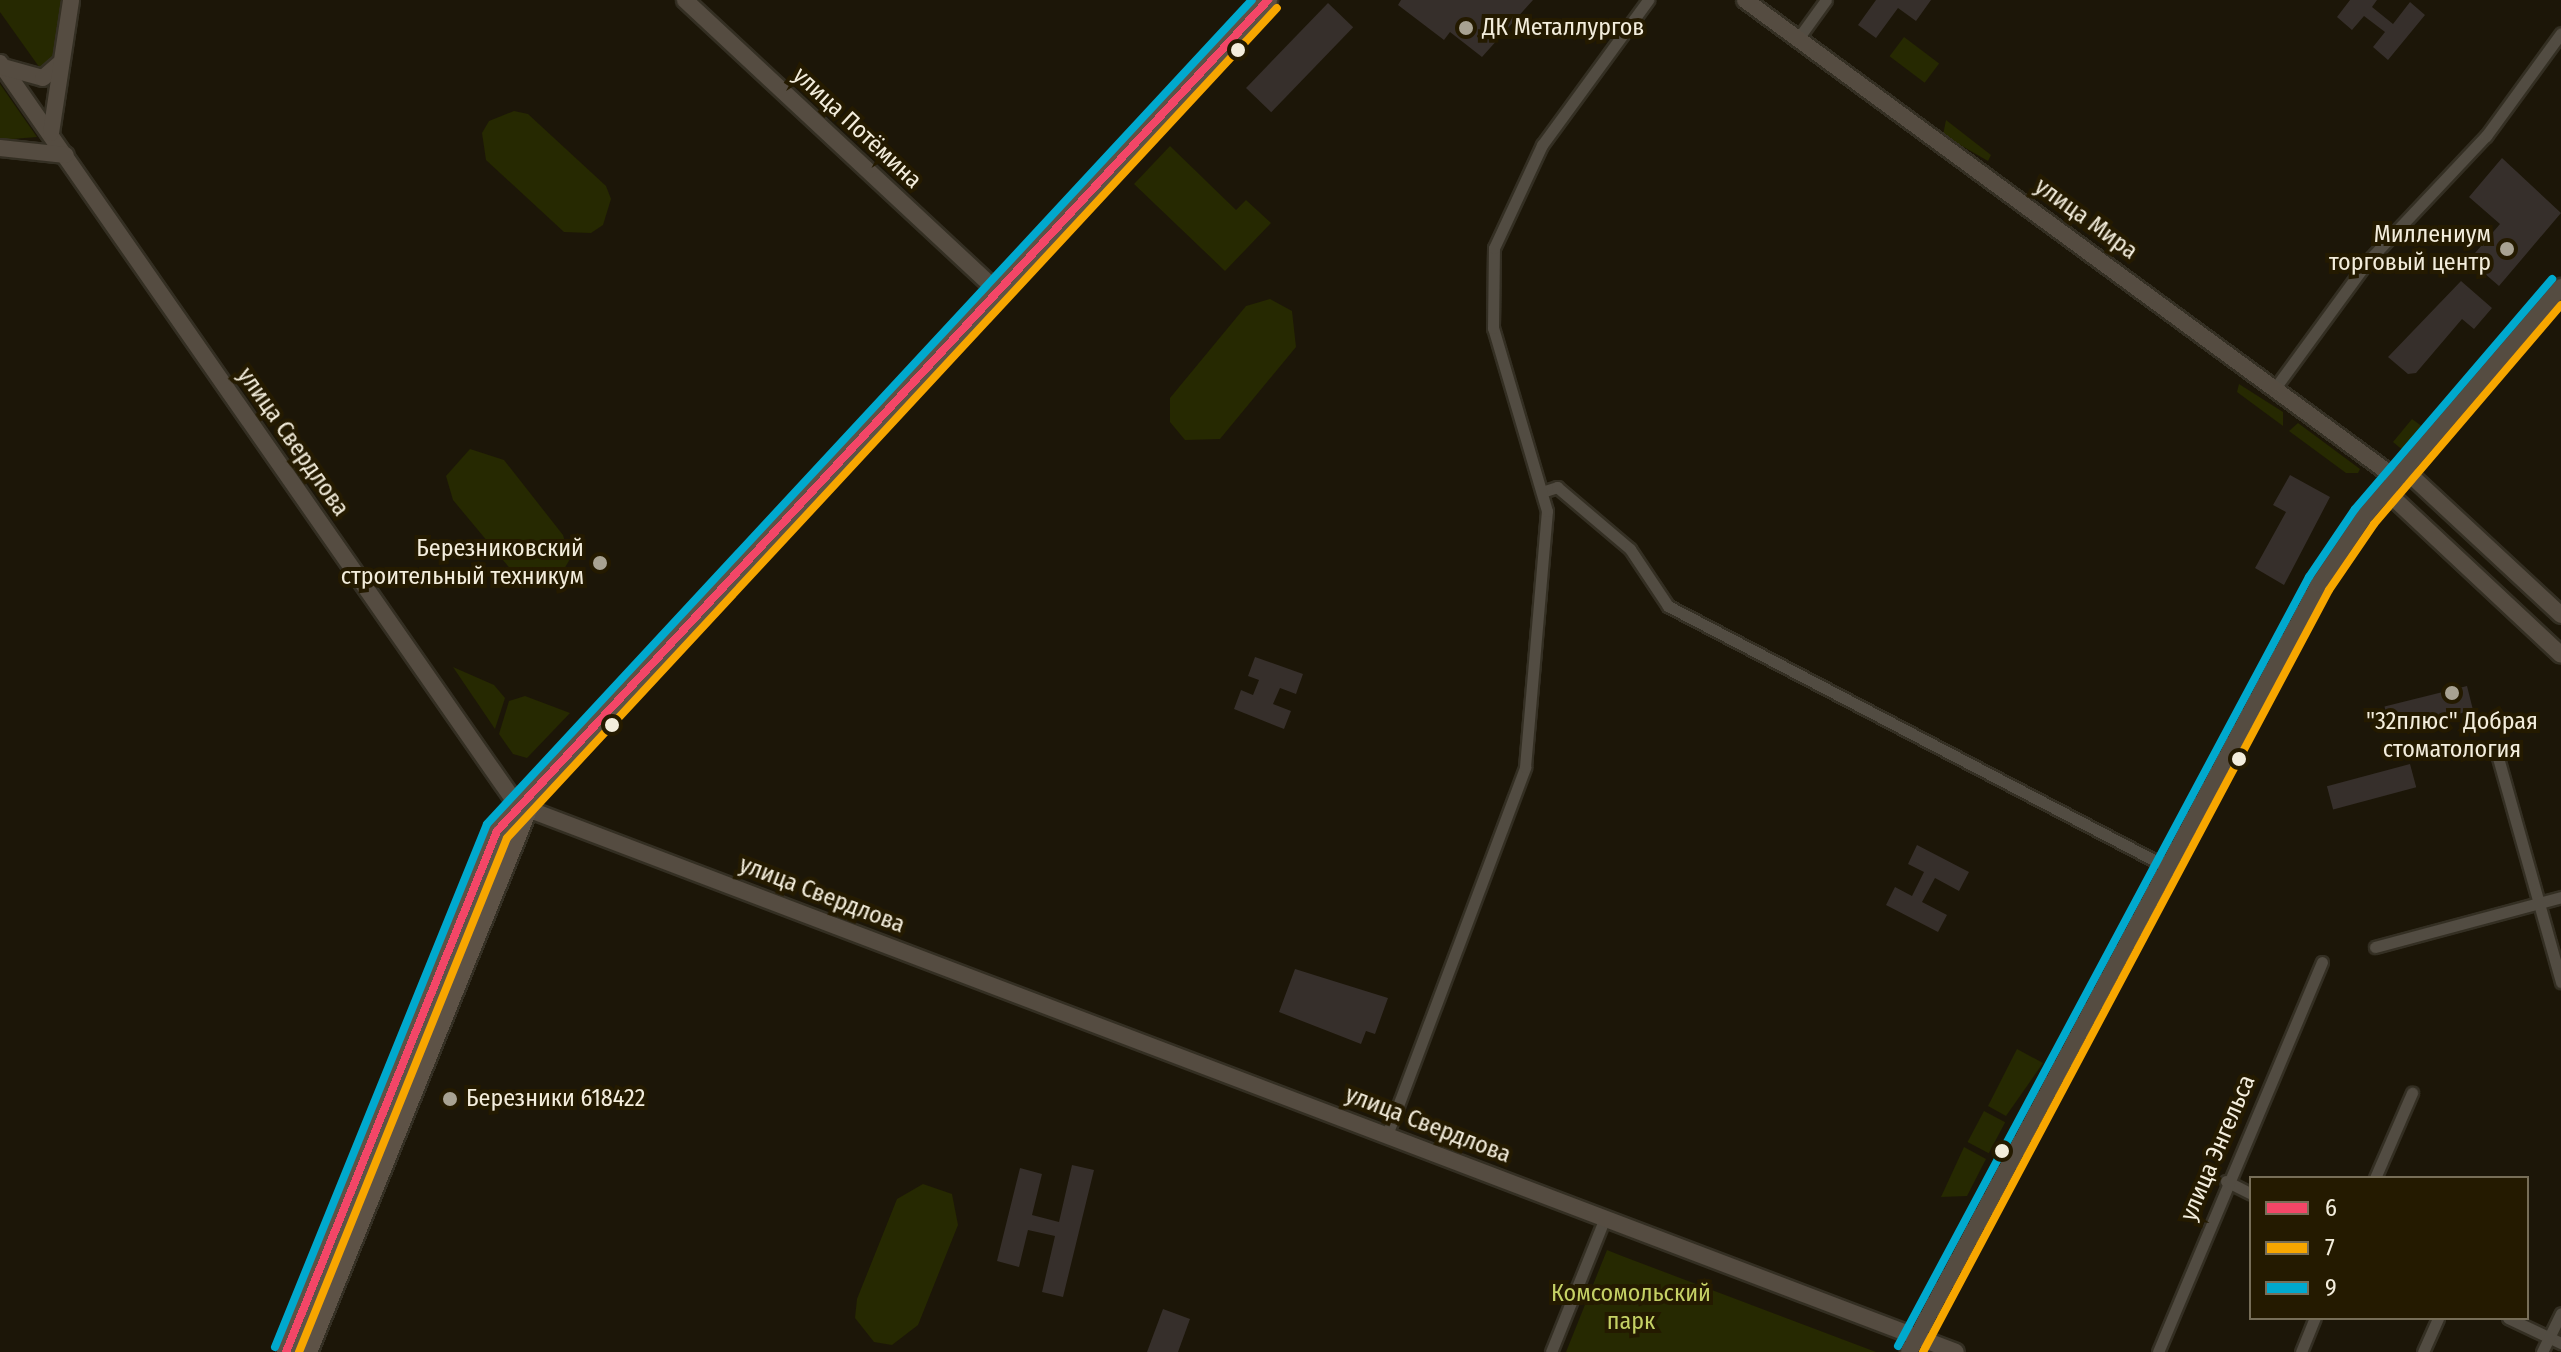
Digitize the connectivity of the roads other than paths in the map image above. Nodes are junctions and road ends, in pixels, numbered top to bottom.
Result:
1 (71, 0) edge
2 (685, 0) edge
3 (1268, 0) edge
4 (1648, 0) edge
5 (1745, 0) edge
6 (1826, 0) edge
7 (2561, 33) edge
8 (1797, 40) junction
9 (62, 56) junction
10 (1, 64) edge
11 (51, 133) junction
12 (0, 148) edge
13 (66, 155) junction
14 (2561, 287) edge
15 (997, 291) junction
16 (2275, 388) junction
17 (2396, 481) junction
18 (1545, 491) junction
19 (2561, 615) edge
20 (2561, 655) edge
21 (2497, 754) dead end
22 (522, 807) junction
23 (2167, 867) junction
24 (2561, 897) edge
25 (2539, 903) junction
26 (2375, 947) dead end
27 (2322, 962) dead end
28 (2561, 982) edge
29 (2412, 1093) dead end
30 (1387, 1135) junction
31 (2376, 1176) edge
32 (2226, 1181) junction
33 (2249, 1193) edge
34 (1605, 1218) junction
35 (2561, 1313) edge
36 (2314, 1320) edge
37 (2437, 1320) edge
38 (2512, 1320) edge
39 (2549, 1337) junction
40 (2561, 1343) edge
41 (1913, 1344) edge
42 (286, 1352) edge
43 (308, 1352) edge
44 (1551, 1352) edge
45 (1956, 1352) edge
46 (2158, 1352) edge
47 (2301, 1352) edge
48 (2423, 1352) edge
49 (2542, 1352) edge

1 - 9 main road
2 - 15 main road, улица Потёмина
3 - 15 main road
4 - 18 street
5 - 8 main road, улица Мира
6 - 8 street
7 - 16 street
8 - 16 main road, улица Мира
9 - 10 main road
9 - 11 main road
10 - 11 main road, улица Свердлова
11 - 13 main road, улица Свердлова
12 - 13 main road
13 - 22 main road, улица Свердлова
14 - 17 main road
15 - 22 main road
16 - 17 main road, улица Мира
17 - 19 main road, улица Мира
17 - 20 main road, улица Мира
17 - 23 main road
18 - 23 street
18 - 30 street
21 - 25 street
22 - 30 main road, улица Свердлова
22 - 42 main road
22 - 43 main road
23 - 41 main road
24 - 25 street
25 - 26 street
25 - 28 street
27 - 32 street, улица Энгельса
29 - 31 street
30 - 34 main road, улица Свердлова
32 - 33 street
32 - 46 street, улица Энгельса
34 - 41 main road, улица Свердлова
34 - 44 street
35 - 39 street
36 - 47 street
37 - 48 street
38 - 39 street
39 - 40 street
39 - 49 street
41 - 45 main road, улица Свердлова

